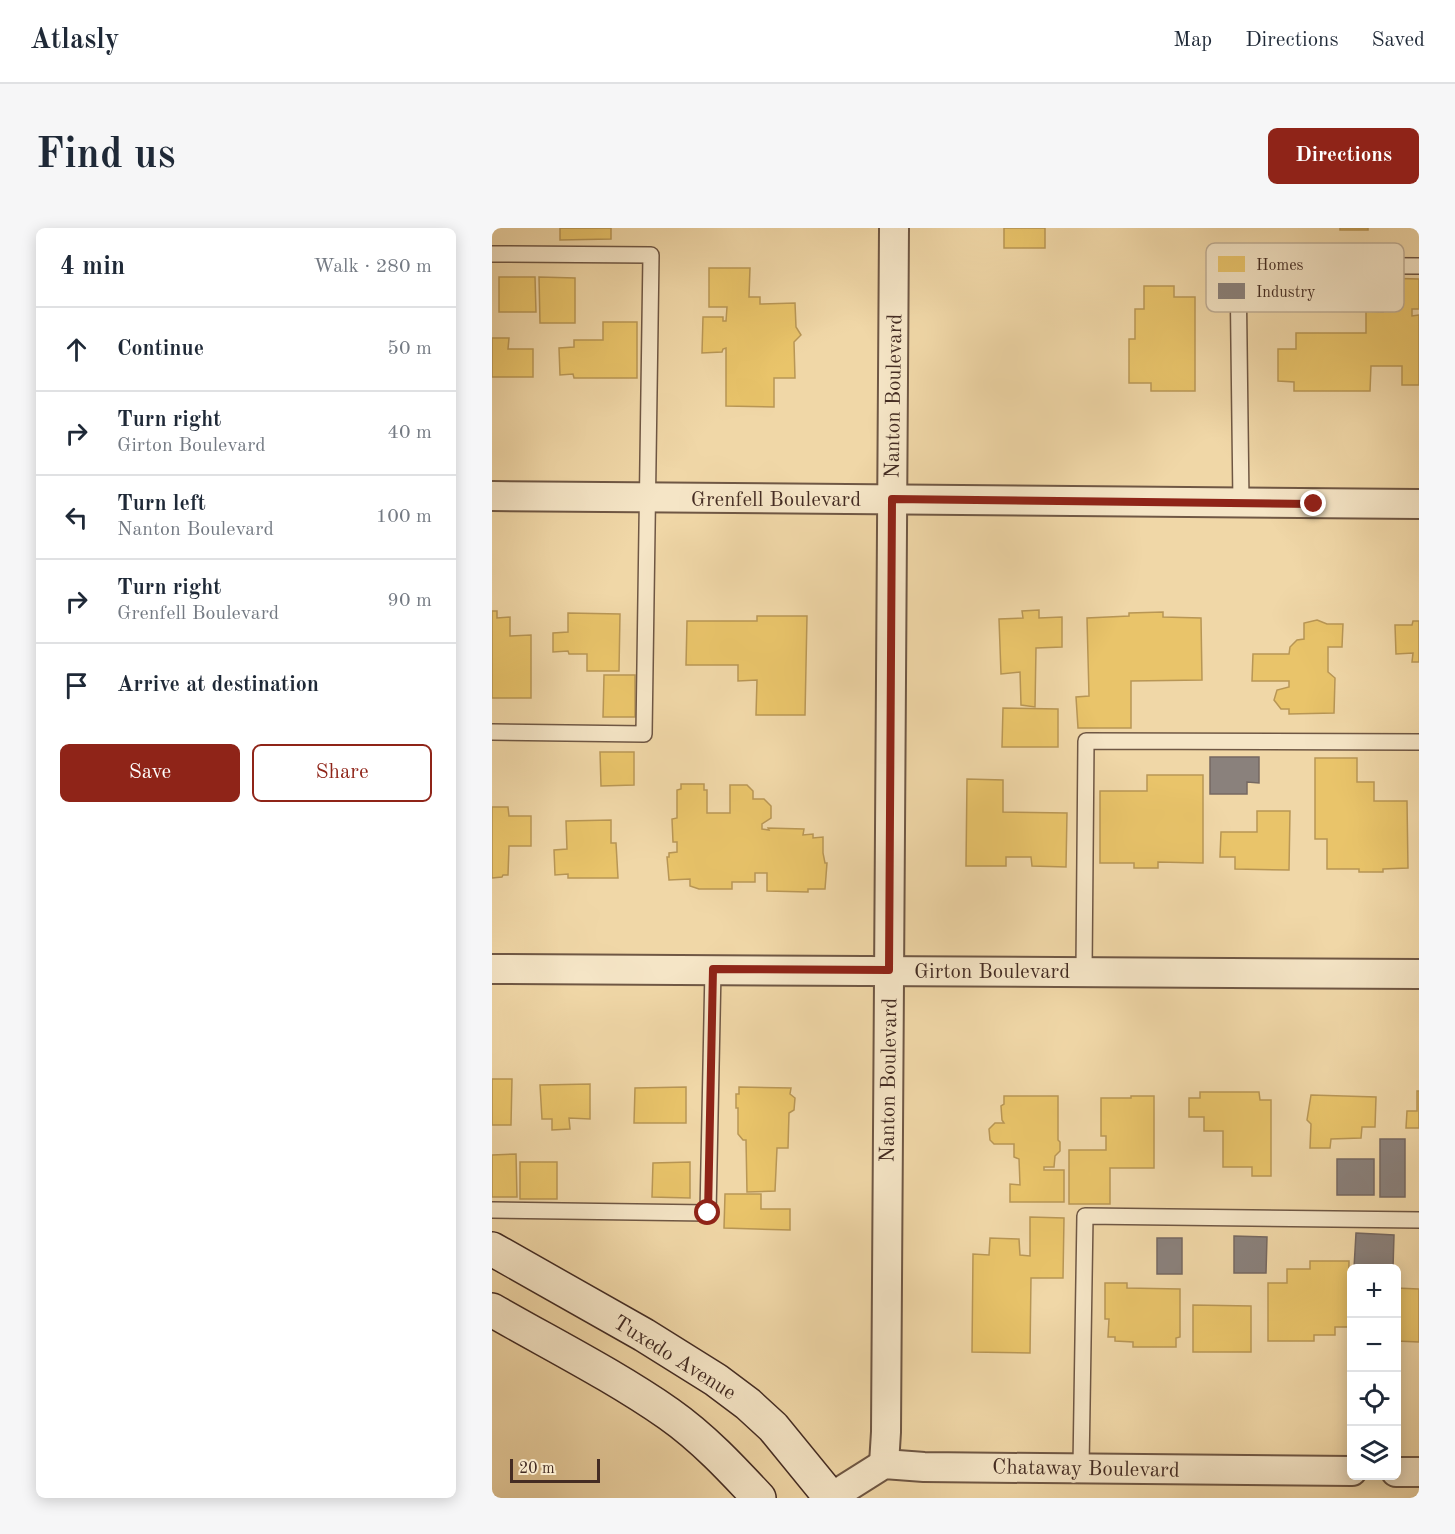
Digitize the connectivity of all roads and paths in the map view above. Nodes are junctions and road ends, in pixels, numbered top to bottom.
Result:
1 (894, 228) edge
2 (492, 254) edge
3 (1404, 266) edge
4 (1419, 266) edge
5 (1239, 312) edge
6 (492, 496) edge
7 (648, 498) junction
8 (892, 499) junction
9 (1241, 503) junction
10 (1419, 504) edge
11 (492, 732) edge
12 (1419, 742) edge
13 (492, 969) edge
14 (713, 969) junction
15 (889, 970) junction
16 (1084, 971) junction
17 (1419, 974) edge
18 (492, 1210) edge
19 (1419, 1221) edge
20 (492, 1249) edge
21 (492, 1310) edge
22 (884, 1464) junction
23 (1081, 1467) junction
24 (1347, 1471) edge
25 (1401, 1472) edge
26 (1419, 1472) edge
27 (759, 1498) edge
28 (831, 1498) edge

1 - 8 street, Nanton Boulevard
2 - 7 lane
3 - 4 lane
5 - 9 lane
6 - 7 street, Grenfell Boulevard
7 - 8 street, Grenfell Boulevard
7 - 11 lane
8 - 9 street, Grenfell Boulevard
8 - 15 street, Nanton Boulevard
9 - 10 street, Grenfell Boulevard
12 - 16 lane
13 - 14 street, Girton Boulevard
14 - 15 street, Girton Boulevard
14 - 18 lane
15 - 16 street, Girton Boulevard
15 - 22 street, Nanton Boulevard
16 - 17 street, Girton Boulevard
19 - 23 lane
20 - 28 main road, Tuxedo Avenue
21 - 27 main road
22 - 23 street, Chataway Boulevard
22 - 28 street
23 - 24 street, Chataway Boulevard
25 - 26 street

